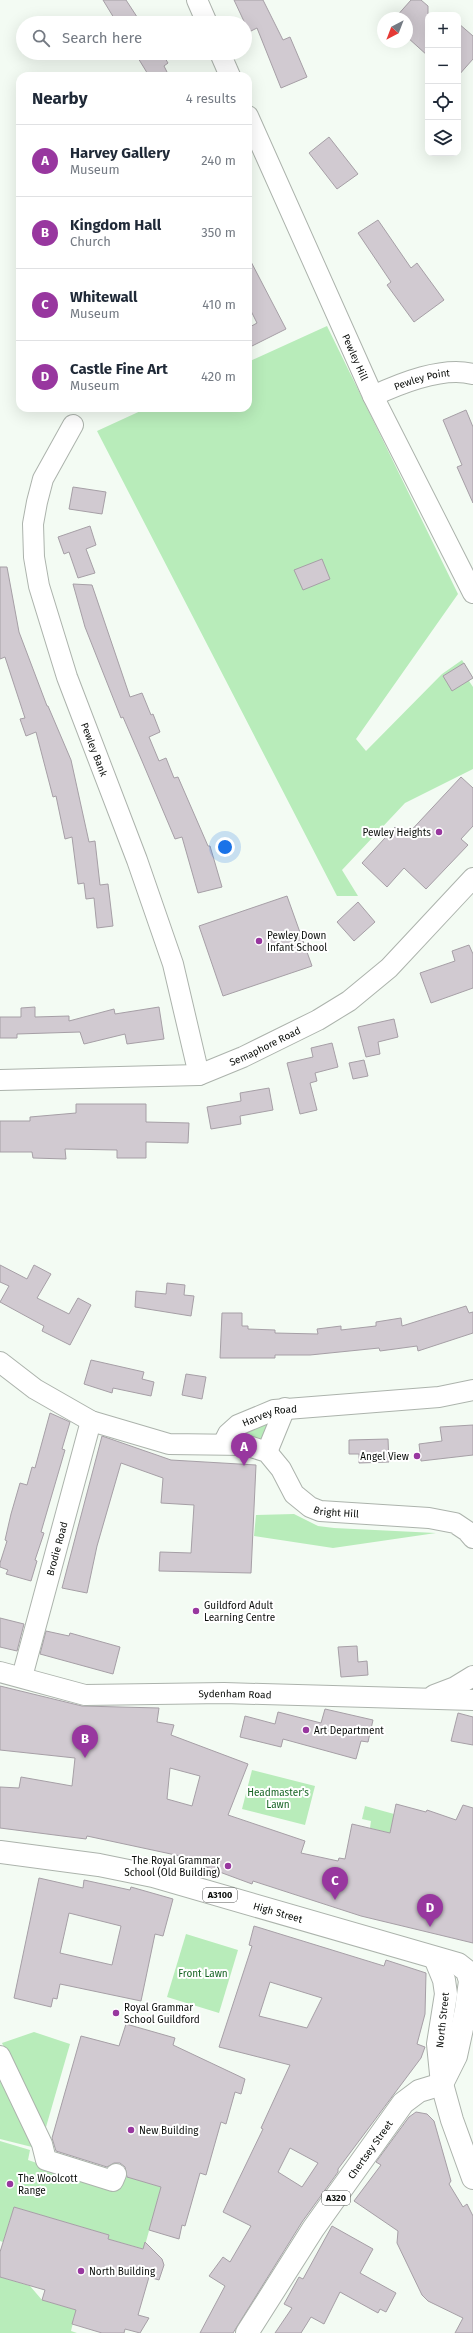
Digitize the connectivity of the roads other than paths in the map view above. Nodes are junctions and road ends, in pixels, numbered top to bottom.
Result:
1 (197, 0) edge
2 (204, 16) edge
3 (223, 60) edge
4 (228, 72) edge
5 (252, 125) edge
6 (473, 374) edge
7 (373, 396) junction
8 (73, 425) dead end
9 (473, 593) edge
10 (473, 878) edge
11 (200, 1075) junction
12 (0, 1080) edge
13 (0, 1362) edge
14 (473, 1390) edge
15 (285, 1408) junction
16 (91, 1421) junction
17 (223, 1444) junction
18 (267, 1452) junction
19 (473, 1538) edge
20 (0, 1672) edge
21 (473, 1676) edge
22 (22, 1677) junction
23 (425, 1699) junction
24 (473, 1700) edge
25 (0, 1852) edge
26 (435, 1958) junction
27 (471, 1981) edge
28 (0, 2056) edge
29 (442, 2084) junction
30 (116, 2174) dead end
31 (473, 2178) edge
32 (247, 2333) edge

1 - 2 street
3 - 4 street
5 - 7 street, Pewley Hill
6 - 7 street, Pewley Point
7 - 9 street, Pewley Hill
8 - 11 street, Pewley Bank
10 - 11 street, Semaphore Road
11 - 12 street, Semaphore Road
13 - 16 street
14 - 15 street, Harvey Road
15 - 17 street, Harvey Road
15 - 18 street
16 - 17 street
16 - 22 street, Brodie Road
17 - 18 street
18 - 19 street, Bright Hill
20 - 22 street, Sydenham Road
21 - 23 street
22 - 23 street, Sydenham Road
23 - 24 street, Sydenham Road
25 - 26 main road, High Street / A3100
26 - 27 main road, High Street / A3100
26 - 29 main road, North Street
27 - 29 main road, North Street
28 - 30 street
29 - 31 main road, North Street
29 - 32 main road, Chertsey Street / A320

